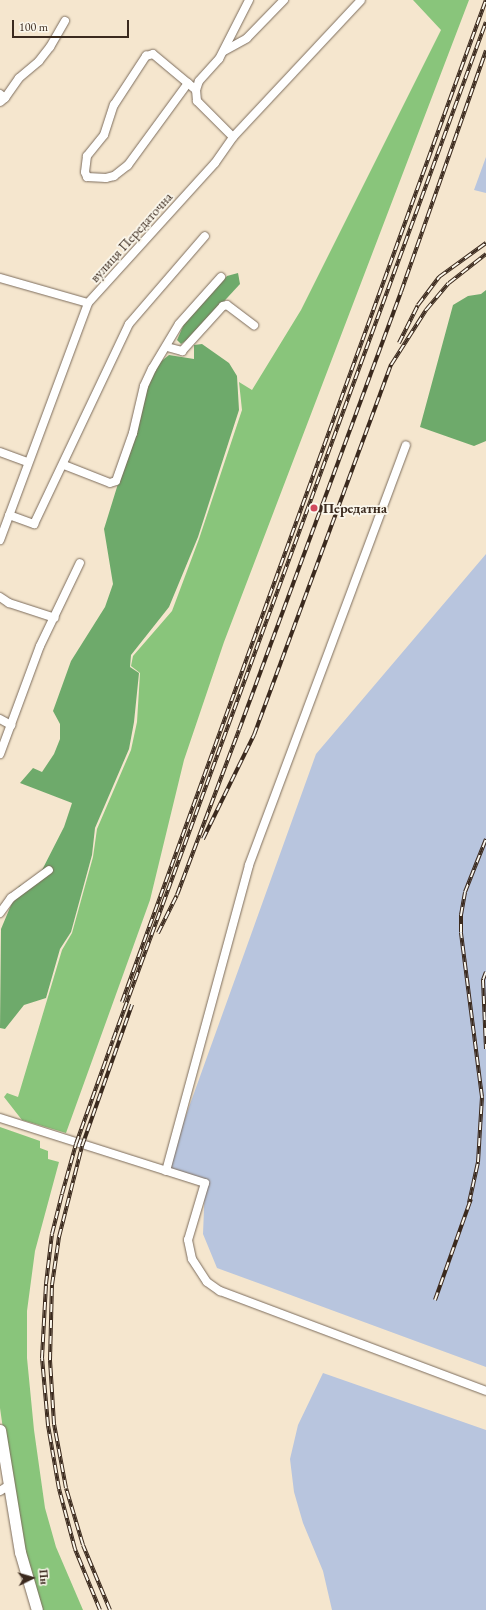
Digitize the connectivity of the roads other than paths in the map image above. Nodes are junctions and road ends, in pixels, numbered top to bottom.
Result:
1 (249, 0) edge
2 (284, 0) edge
3 (361, 0) edge
4 (65, 21) dead end
5 (224, 51) junction
6 (188, 83) junction
7 (196, 90) junction
8 (2, 98) edge
9 (233, 137) junction
10 (205, 236) dead end
11 (221, 277) dead end
12 (0, 278) edge
13 (88, 303) junction
14 (254, 324) dead end
15 (167, 347) junction
16 (406, 445) dead end
17 (0, 452) edge
18 (27, 462) junction
19 (64, 465) junction
20 (9, 516) junction
21 (0, 540) edge
22 (80, 562) dead end
23 (0, 597) edge
24 (54, 618) junction
25 (0, 719) edge
26 (11, 725) junction
27 (0, 754) edge
28 (50, 870) dead end
29 (0, 913) edge
30 (0, 1118) edge
31 (166, 1171) junction
32 (486, 1391) edge
33 (0, 1430) edge
34 (4, 1489) edge
35 (37, 1610) edge

1 - 5 street
2 - 5 street
3 - 9 street, вулиця Передаточна
4 - 8 street
5 - 7 street
6 - 6 street
6 - 7 street
7 - 9 street
9 - 13 street, вулиця Передаточна
10 - 19 street
11 - 15 street
12 - 13 street
13 - 18 street, вулиця Передаточна
14 - 15 street
15 - 19 street
16 - 31 street
17 - 18 street
18 - 20 street, вулиця Передаточна
19 - 20 street
20 - 21 street, вулиця Передаточна
22 - 24 street
23 - 24 street
24 - 26 street
25 - 26 street
26 - 27 street
28 - 29 street
30 - 31 street
31 - 32 street
33 - 34 street
34 - 35 street

